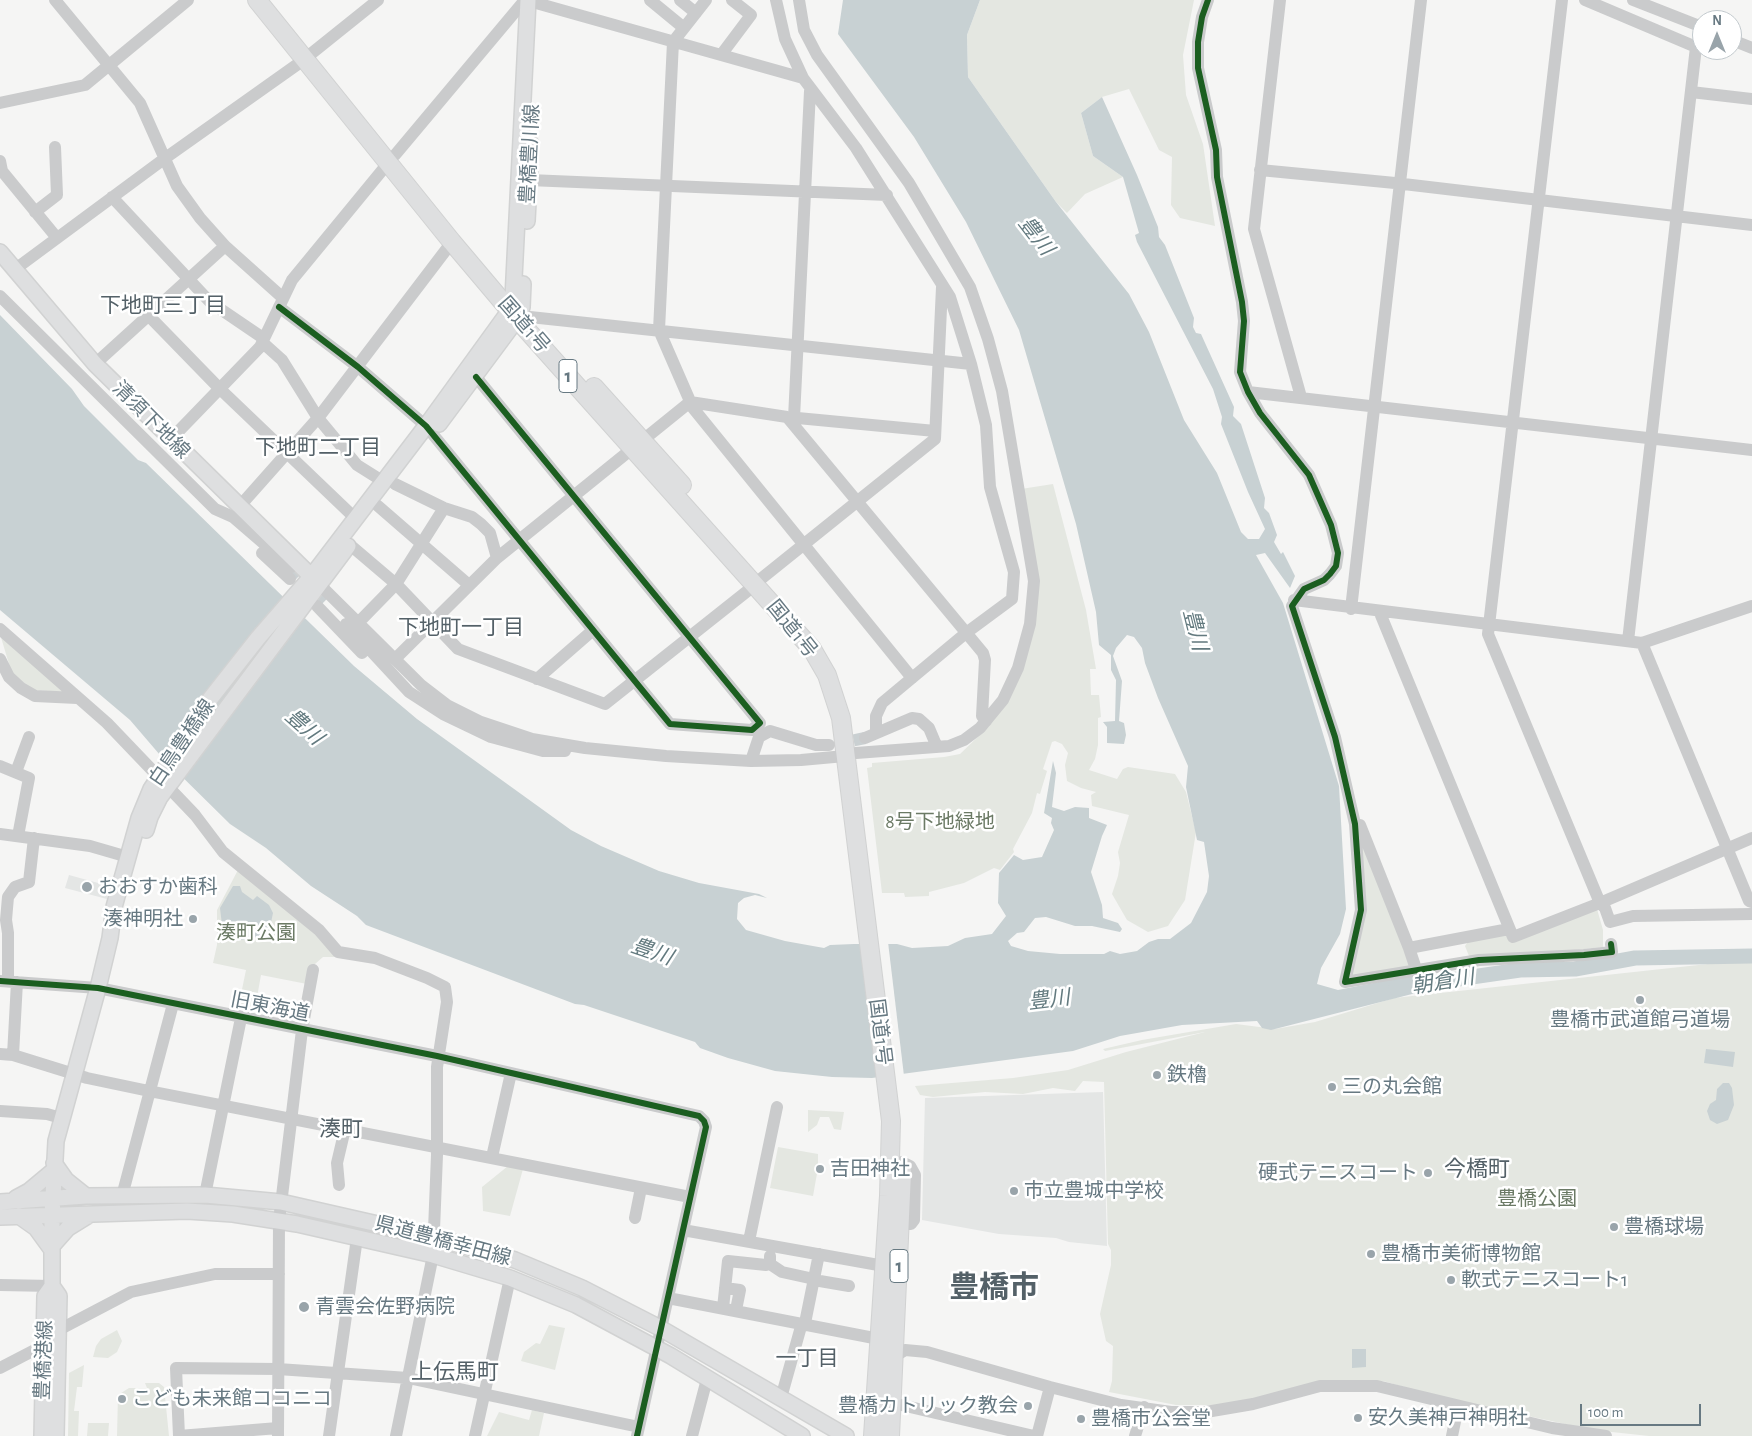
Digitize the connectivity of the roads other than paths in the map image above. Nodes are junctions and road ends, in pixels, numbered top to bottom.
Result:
1 (55, 0) edge
2 (188, 0) edge
3 (257, 0) edge
4 (269, 0) edge
5 (378, 0) edge
6 (650, 0) edge
7 (680, 0) edge
8 (706, 0) edge
9 (732, 0) edge
10 (776, 0) edge
11 (792, 0) edge
12 (799, 0) edge
13 (1208, 0) edge
14 (1280, 0) edge
15 (1421, 0) edge
16 (1562, 0) edge
17 (1585, 0) edge
18 (1633, 0) edge
19 (531, 1) edge
20 (696, 13) junction
21 (801, 16) junction
22 (1692, 23) edge
23 (684, 28) junction
24 (674, 42) junction
25 (721, 55) junction
26 (308, 56) junction
27 (108, 65) junction
28 (803, 78) junction
29 (810, 91) junction
30 (1691, 92) junction
31 (1752, 99) edge
32 (0, 102) edge
33 (54, 147) dead end
34 (392, 158) junction
35 (164, 159) junction
36 (0, 161) edge
37 (1260, 170) junction
38 (529, 180) junction
39 (1400, 185) junction
40 (666, 186) junction
41 (805, 192) junction
42 (887, 195) junction
43 (112, 197) junction
44 (1539, 201) junction
45 (35, 212) junction
46 (1677, 217) junction
47 (1752, 224) edge
48 (57, 238) junction
49 (452, 242) junction
50 (225, 246) junction
51 (0, 252) edge
52 (14, 270) junction
53 (188, 280) junction
54 (942, 287) junction
55 (0, 296) edge
56 (281, 302) junction
57 (518, 310) junction
58 (148, 315) junction
59 (659, 330) junction
60 (262, 340) junction
61 (797, 345) junction
62 (938, 361) junction
63 (95, 364) junction
64 (972, 364) junction
65 (358, 367) junction
66 (476, 377) junction
67 (220, 389) junction
68 (1248, 392) junction
69 (1301, 397) junction
70 (690, 402) junction
71 (1376, 406) junction
72 (318, 418) junction
73 (790, 418) junction
74 (1514, 422) junction
75 (429, 430) junction
76 (935, 430) junction
77 (171, 439) junction
78 (1653, 439) junction
79 (638, 444) junction
80 (1752, 450) edge
81 (287, 454) junction
82 (389, 483) junction
83 (574, 496) junction
84 (857, 502) junction
85 (378, 506) junction
86 (239, 507) junction
87 (444, 508) junction
88 (356, 519) junction
89 (519, 540) junction
90 (804, 543) junction
91 (349, 544) junction
92 (422, 544) junction
93 (498, 558) junction
94 (290, 573) tunnel mouth
95 (316, 581) junction
96 (759, 581) junction
97 (396, 584) junction
98 (469, 585) junction
99 (1294, 600) junction
100 (312, 601) junction
101 (1752, 606) edge
102 (1352, 609) junction
103 (1380, 613) junction
104 (432, 622) junction
105 (357, 624) junction
106 (1489, 626) junction
107 (0, 629) edge
108 (592, 631) junction
109 (966, 633) junction
110 (689, 636) junction
111 (1628, 641) junction
112 (1642, 643) junction
113 (0, 646) edge
114 (396, 659) junction
115 (3, 671) edge
116 (912, 678) junction
117 (537, 679) junction
118 (633, 681) junction
119 (77, 698) junction
120 (986, 722) junction
121 (29, 737) dead end
122 (829, 745) tunnel mouth
123 (937, 747) junction
124 (585, 748) junction
125 (858, 751) junction
126 (751, 761) junction
127 (0, 766) edge
128 (16, 772) junction
129 (164, 780) junction
130 (1351, 805) junction
131 (0, 834) edge
132 (18, 836) junction
133 (34, 838) junction
134 (1752, 838) edge
135 (1727, 848) junction
136 (128, 857) junction
137 (4, 892) edge
138 (1752, 902) edge
139 (1600, 903) junction
140 (1752, 914) edge
141 (1509, 929) junction
142 (110, 938) junction
143 (1611, 944) dead end
144 (1409, 948) junction
145 (1416, 969) junction
146 (313, 970) dead end
147 (9, 981) edge
148 (98, 988) junction
149 (172, 1004) junction
150 (242, 1018) junction
151 (302, 1030) junction
152 (6, 1055) edge
153 (437, 1056) junction
154 (74, 1073) junction
155 (512, 1073) junction
156 (149, 1091) junction
157 (893, 1096) junction
158 (223, 1106) junction
159 (777, 1107) dead end
160 (0, 1111) edge
161 (61, 1118) junction
162 (290, 1119) junction
163 (345, 1129) junction
164 (437, 1148) junction
165 (492, 1158) junction
166 (53, 1167) junction
167 (339, 1185) dead end
168 (641, 1188) junction
169 (205, 1195) junction
170 (86, 1196) junction
171 (122, 1196) junction
172 (690, 1197) junction
173 (52, 1198) junction
174 (5, 1201) edge
175 (281, 1202) junction
176 (93, 1214) junction
177 (52, 1215) junction
178 (0, 1216) edge
179 (19, 1216) junction
180 (635, 1218) dead end
181 (279, 1221) junction
182 (683, 1230) junction
183 (435, 1237) junction
184 (357, 1238) junction
185 (748, 1242) junction
186 (771, 1246) junction
187 (52, 1248) junction
188 (819, 1254) junction
189 (433, 1255) junction
190 (769, 1263) junction
191 (884, 1266) junction
192 (279, 1274) junction
193 (510, 1278) junction
194 (814, 1279) junction
195 (0, 1285) edge
196 (52, 1286) junction
197 (849, 1286) dead end
198 (725, 1288) junction
199 (668, 1298) junction
200 (723, 1308) junction
201 (736, 1310) junction
202 (804, 1323) junction
203 (660, 1328) junction
204 (52, 1337) junction
205 (879, 1339) junction
206 (656, 1348) junction
207 (896, 1356) junction
208 (0, 1368) edge
209 (278, 1369) junction
210 (338, 1373) junction
211 (408, 1378) junction
212 (707, 1380) junction
213 (1050, 1388) junction
214 (484, 1395) junction
215 (781, 1398) junction
216 (893, 1403) junction
217 (1144, 1407) junction
218 (1458, 1407) junction
219 (638, 1431) edge
220 (278, 1432) edge
221 (794, 1434) edge
222 (1582, 1435) edge
223 (42, 1436) edge
224 (56, 1436) edge
225 (179, 1436) edge
226 (329, 1436) edge
227 (396, 1436) edge
228 (475, 1436) edge
229 (692, 1436) edge
230 (846, 1436) edge
231 (873, 1436) edge
232 (890, 1436) edge
233 (1036, 1436) edge
234 (1135, 1436) edge
235 (1452, 1436) edge
236 (1606, 1436) edge

1 - 27 street
2 - 27 street
3 - 26 highway, 国道1号 / 1
4 - 26 highway, 国道1号 / 1
5 - 26 street
6 - 23 street
7 - 20 street
8 - 20 street
9 - 25 street
10 - 28 street
11 - 21 street
12 - 21 street
13 - 68 street
14 - 37 street
15 - 39 street
16 - 44 street
17 - 30 street
18 - 22 street
19 - 24 street
19 - 34 street
19 - 38 main road, 豊橋豊川線
19 - 57 main road, 豊橋豊川線
20 - 23 street
21 - 120 street
23 - 24 street
24 - 25 street
24 - 40 street
25 - 28 street
26 - 34 highway, 国道1号 / 1
26 - 35 street
27 - 32 street
27 - 35 street
28 - 29 street
29 - 41 street
29 - 42 street
30 - 31 street
30 - 46 street
33 - 45 street
34 - 49 highway, 国道1号 / 1
34 - 56 street
34 - 57 highway, 国道1号 / 1
35 - 43 street
35 - 50 street
36 - 45 street
37 - 39 street
37 - 69 street
38 - 40 street
38 - 57 main road, 豊橋豊川線
39 - 44 street
39 - 71 street
40 - 41 street
40 - 59 street
41 - 42 street
41 - 61 street
42 - 54 street
43 - 48 street
43 - 53 street
44 - 46 street
44 - 74 street
45 - 48 street
46 - 47 street
46 - 78 street
48 - 52 street
49 - 57 highway, 国道1号 / 1
49 - 65 street
50 - 53 street
50 - 56 street
51 - 52 main road, 清須下地線
52 - 63 main road, 清須下地線
53 - 58 street
53 - 60 street
54 - 62 street
54 - 64 street
55 - 94 street
56 - 60 street
56 - 65 street
57 - 59 street
57 - 66 main road
57 - 75 main road
57 - 79 highway, 国道1号 / 1
58 - 63 street
58 - 67 street
59 - 61 street
59 - 70 street
60 - 67 street
60 - 72 street
61 - 62 street
61 - 73 street
62 - 64 street
62 - 76 street
63 - 77 main road, 清須下地線
64 - 109 street
65 - 72 street
65 - 75 street
66 - 75 main road
66 - 83 street
67 - 77 street
67 - 81 street
68 - 69 street
68 - 99 street
69 - 71 street
70 - 73 street
70 - 79 street
70 - 90 street
71 - 74 street
71 - 102 street
72 - 81 street
72 - 82 street
73 - 76 street
73 - 84 street
74 - 78 street
74 - 106 street
75 - 82 main road
75 - 89 street
76 - 84 street
77 - 86 main road, 清須下地線
78 - 80 street
78 - 111 street
79 - 83 street
79 - 96 highway, 国道1号 / 1
81 - 86 street
81 - 88 street
82 - 85 main road
82 - 87 street
82 - 88 main road
83 - 89 street
83 - 110 street
84 - 90 street
84 - 109 street
85 - 91 main road
85 - 92 street
86 - 95 main road, 清須下地線
87 - 92 street
87 - 93 street
88 - 95 main road
89 - 93 street
89 - 108 street
90 - 96 street
90 - 116 street
91 - 95 main road
91 - 97 street
92 - 97 street
92 - 98 street
93 - 98 street
95 - 100 main road, 白鳥豊橋線
95 - 105 street
96 - 110 street
96 - 125 highway, 国道1号 / 1
97 - 104 street
97 - 105 street
98 - 104 street
99 - 102 street
99 - 130 street
100 - 124 street
100 - 129 main road, 白鳥豊橋線
101 - 112 street
102 - 103 street
103 - 106 street
103 - 141 street
104 - 114 street
104 - 117 street
105 - 114 street
106 - 111 street
106 - 139 street
107 - 119 street
108 - 117 street
108 - 118 street
109 - 116 street
109 - 120 street
110 - 118 street
110 - 118 street
111 - 112 street
112 - 135 street
113 - 115 street
114 - 124 street
115 - 119 street
116 - 125 street
117 - 118 street
119 - 129 street
120 - 123 street
121 - 128 street
122 - 126 street
123 - 125 street
123 - 125 street
124 - 126 street
125 - 126 street
125 - 157 highway, 国道1号 / 1
127 - 128 street
128 - 132 street
129 - 136 main road, 白鳥豊橋線
129 - 142 main road, 白鳥豊橋線
129 - 153 street
130 - 144 street
130 - 145 street
131 - 132 street
132 - 133 street
133 - 136 street
133 - 137 street
134 - 135 street
135 - 138 street
135 - 139 street
136 - 142 main road, 白鳥豊橋線
137 - 147 street
139 - 140 street
139 - 141 street
141 - 144 street
142 - 148 main road, 白鳥豊橋線
143 - 145 street
144 - 145 street
146 - 151 street
147 - 148 street, 旧東海道
147 - 152 street
148 - 149 street, 旧東海道
148 - 154 main road, 白鳥豊橋線
149 - 150 street, 旧東海道
149 - 156 street
150 - 151 street, 旧東海道
150 - 158 street
151 - 153 street, 旧東海道
151 - 162 street
152 - 154 street
153 - 155 street, 旧東海道
153 - 164 street
154 - 156 street
154 - 161 main road, 白鳥豊橋線
155 - 165 street
155 - 172 street, 旧東海道
156 - 158 street
156 - 171 street
157 - 191 highway, 国道1号 / 1
157 - 207 highway, 国道1号 / 1
158 - 162 street
158 - 169 street
159 - 185 street
160 - 161 street
161 - 166 main road, 白鳥豊橋線
162 - 163 street
162 - 175 street
163 - 164 street
163 - 167 street
164 - 165 street
164 - 183 street
165 - 168 street
166 - 170 main road
166 - 173 main road, 白鳥豊橋線
166 - 174 main road
168 - 172 street
168 - 180 street
169 - 171 main road, 県道豊橋幸田線
169 - 175 main road, 県道豊橋幸田線
170 - 171 main road, 県道豊橋幸田線
170 - 173 main road, 県道豊橋幸田線
172 - 182 street, 旧東海道
173 - 174 main road, 県道豊橋幸田線
173 - 177 main road, 豊橋港線
175 - 181 street
175 - 183 main road, 県道豊橋幸田線
176 - 177 main road, 県道豊橋幸田線
176 - 181 main road, 県道豊橋幸田線
176 - 187 main road
177 - 179 main road, 県道豊橋幸田線
177 - 187 main road, 豊橋港線
178 - 179 main road, 県道豊橋幸田線
179 - 187 main road
181 - 184 main road, 県道豊橋幸田線
181 - 192 street
182 - 185 street
182 - 199 street, 旧東海道
183 - 189 street
183 - 203 main road, 県道豊橋幸田線
184 - 189 main road, 県道豊橋幸田線
184 - 210 street
185 - 186 street
186 - 188 street
186 - 190 street
187 - 196 main road, 豊橋港線
188 - 191 street
188 - 194 street
189 - 193 main road, 県道豊橋幸田線
189 - 211 street
190 - 194 street
190 - 198 street
191 - 205 highway, 国道1号 / 1
192 - 204 street
192 - 209 street
193 - 206 main road, 県道豊橋幸田線
193 - 214 street
194 - 197 street
194 - 202 street
195 - 196 street
196 - 204 main road, 豊橋港線
198 - 200 street
198 - 201 street
199 - 200 street
199 - 203 street, 旧東海道
200 - 201 street
201 - 202 street
202 - 205 street
202 - 215 street
203 - 206 street, 旧東海道
203 - 215 main road, 県道豊橋幸田線
204 - 208 street
204 - 223 main road, 豊橋港線
204 - 224 main road, 豊橋港線
205 - 231 highway, 国道1号 / 1
206 - 212 main road, 県道豊橋幸田線
206 - 219 street, 旧東海道
207 - 213 street
207 - 216 highway, 国道1号 / 1
209 - 210 street
209 - 220 street
209 - 225 street
210 - 211 street
210 - 226 street
211 - 214 street
211 - 227 street
212 - 221 main road, 県道豊橋幸田線
212 - 229 street
213 - 217 street
213 - 233 street
214 - 219 street
214 - 228 street
215 - 230 main road, 県道豊橋幸田線
216 - 232 highway, 国道1号 / 1
216 - 233 street
217 - 218 street
217 - 234 street
218 - 222 street
218 - 235 street
220 - 225 street
222 - 236 street

